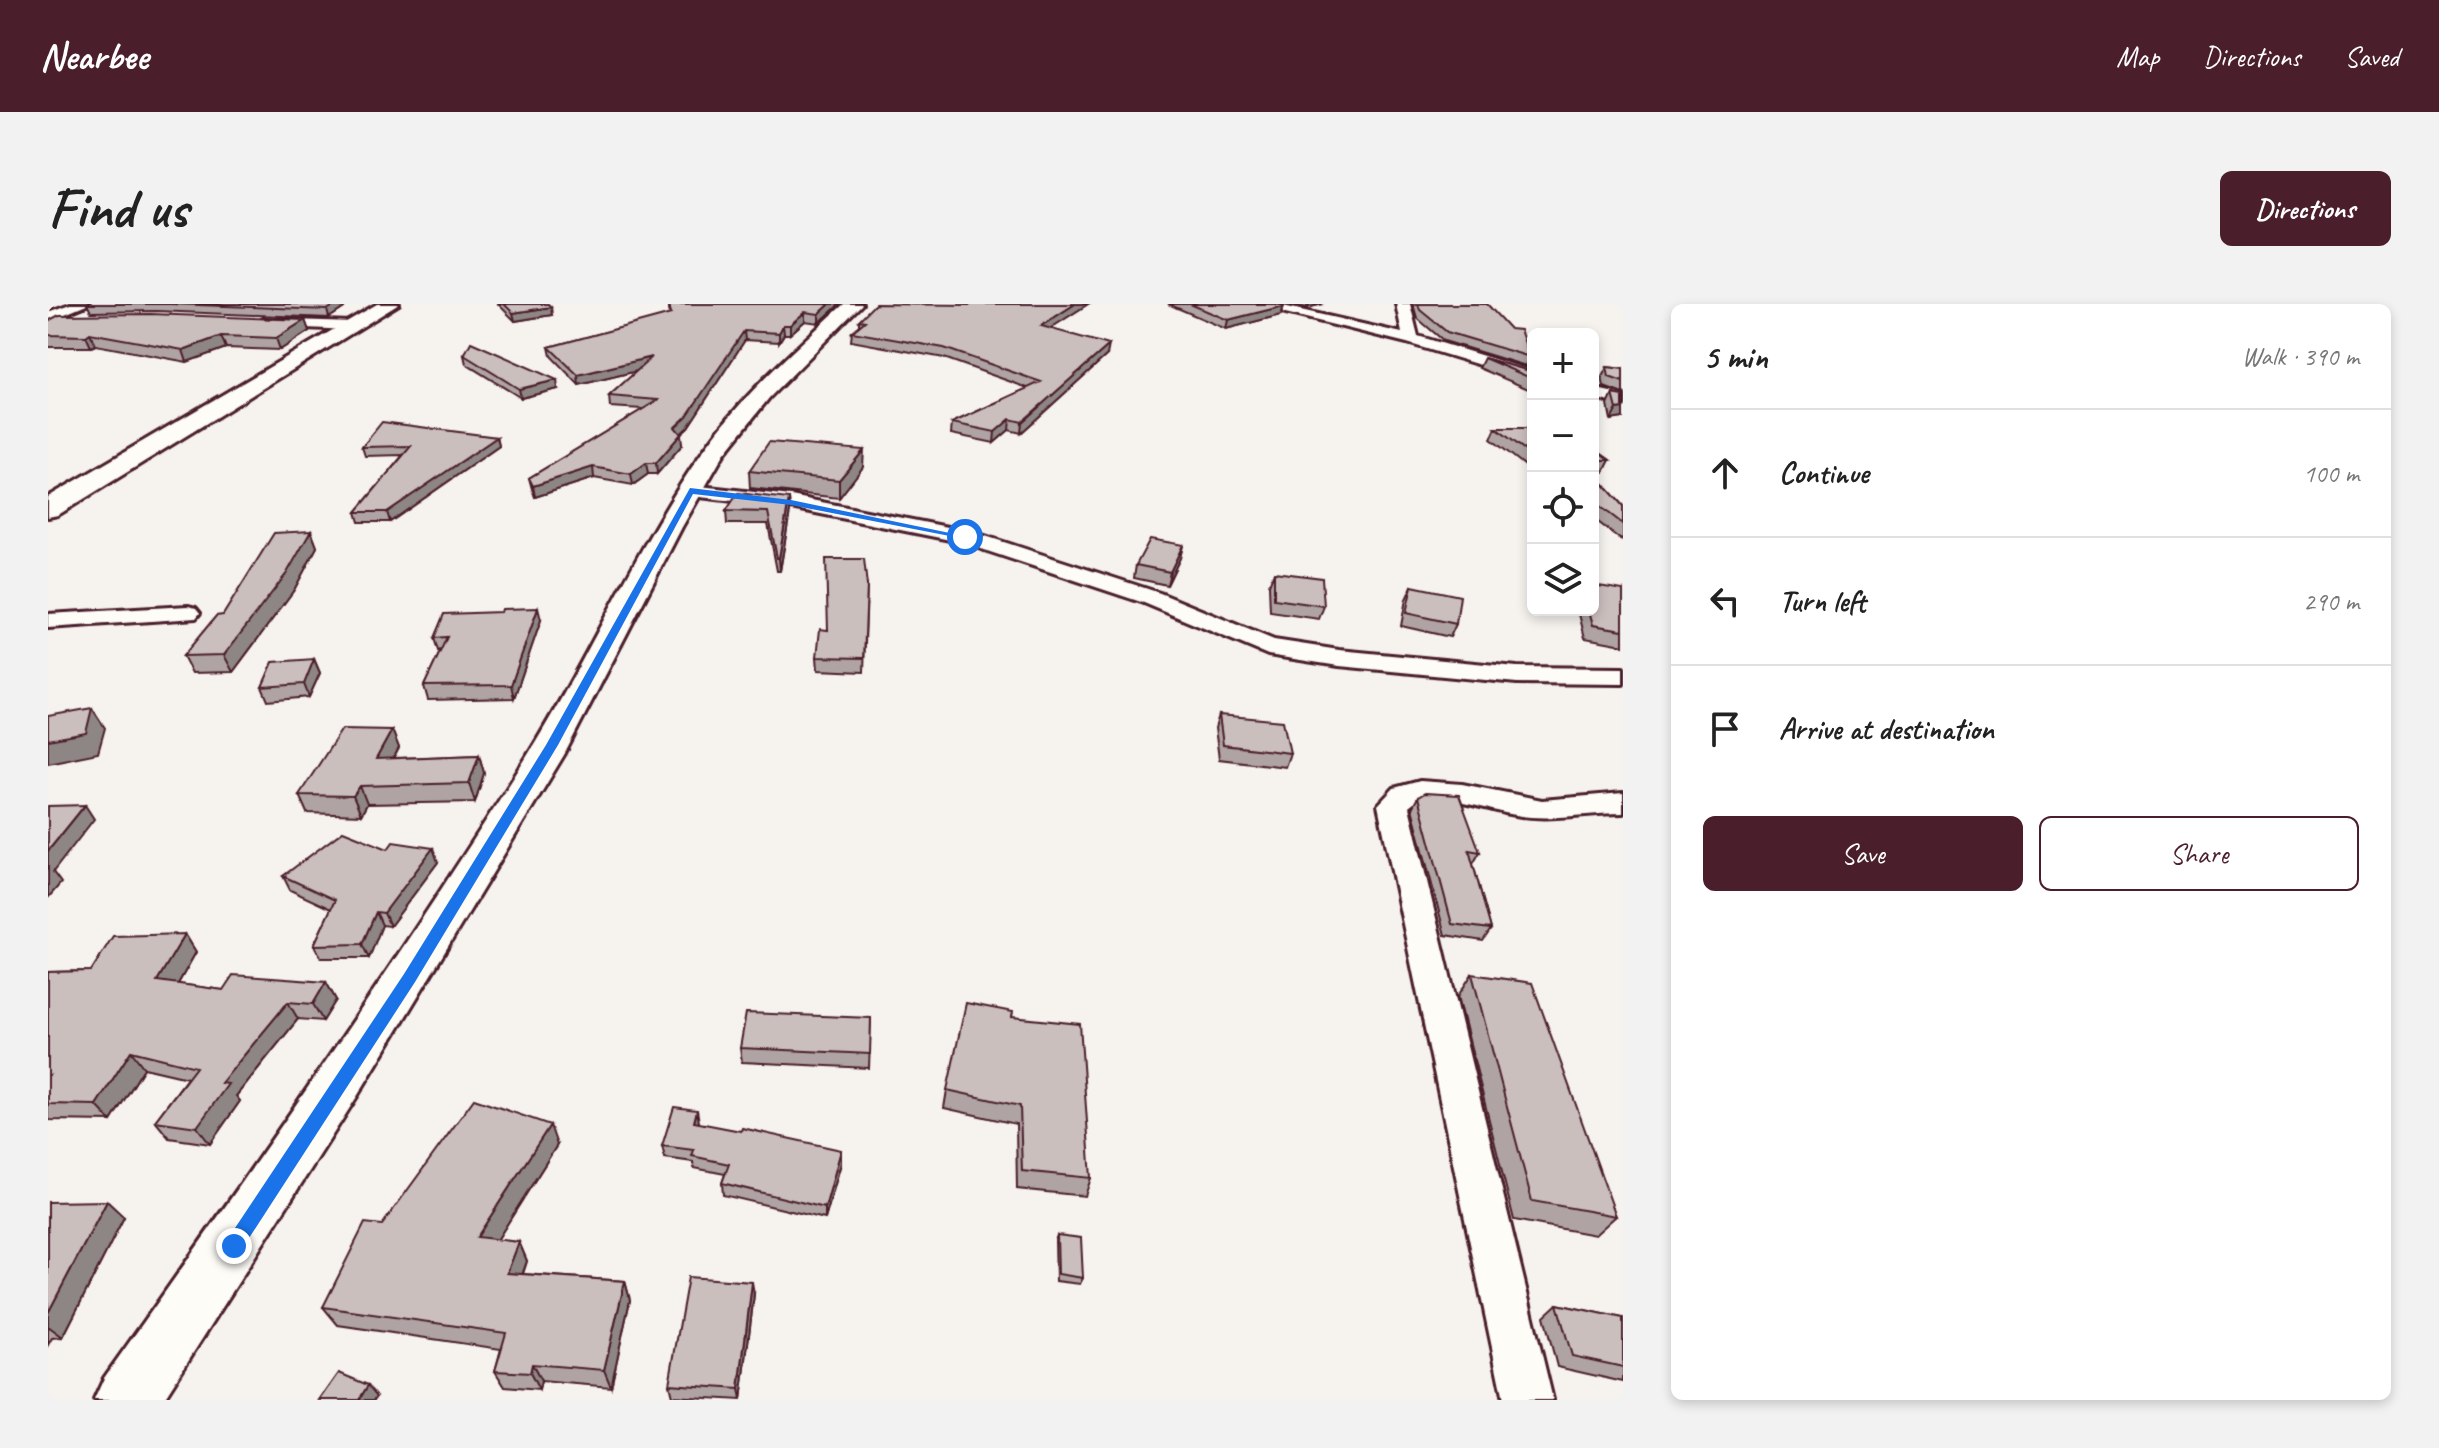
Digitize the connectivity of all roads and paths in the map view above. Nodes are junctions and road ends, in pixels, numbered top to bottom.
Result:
1 (82, 304) edge
2 (390, 304) edge
3 (854, 304) edge
4 (1256, 304) edge
5 (1403, 304) edge
6 (48, 319) edge
7 (79, 320) edge
8 (246, 322) edge
9 (352, 326) junction
10 (1411, 339) junction
11 (1527, 374) edge
12 (1599, 394) edge
13 (1623, 400) edge
14 (690, 491) junction
15 (48, 509) edge
16 (188, 613) dead end
17 (48, 621) edge
18 (1623, 676) edge
19 (1623, 803) edge
20 (126, 1400) edge
21 (1528, 1400) edge

1 - 6 street
2 - 9 main road
3 - 14 street
4 - 10 street
5 - 10 street
6 - 7 street
8 - 9 street
9 - 15 main road
10 - 11 street
12 - 13 street
14 - 18 street
14 - 20 street
16 - 17 street
19 - 21 street

